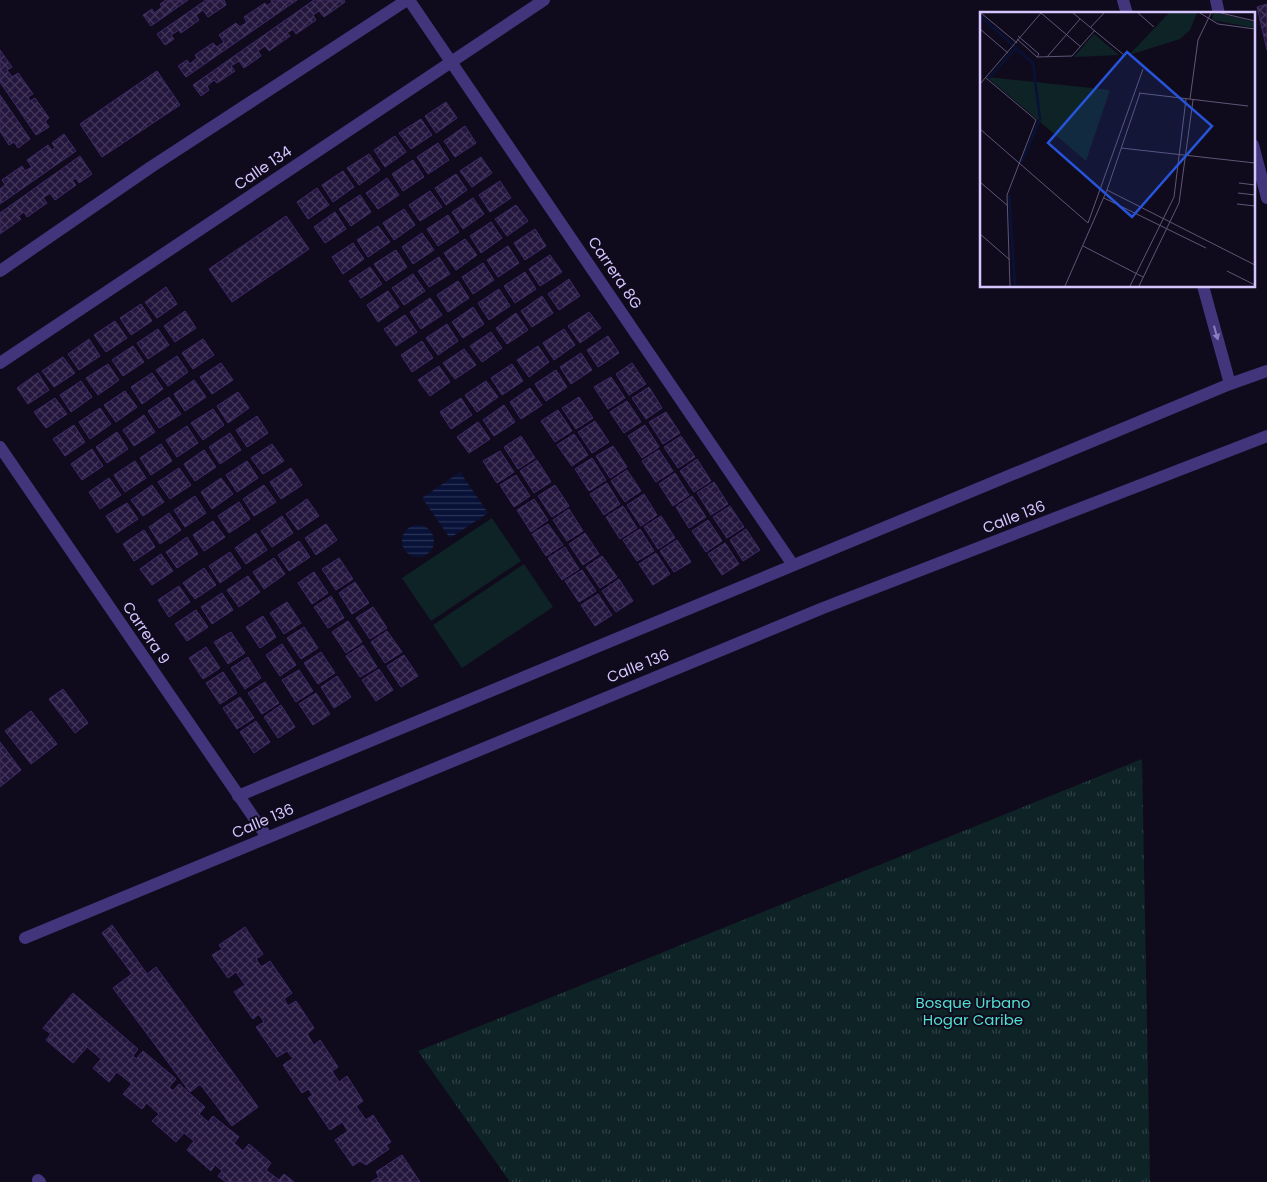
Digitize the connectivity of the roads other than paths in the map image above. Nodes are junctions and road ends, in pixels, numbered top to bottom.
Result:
1 (408, 0) edge
2 (544, 0) edge
3 (452, 62) junction
4 (1254, 149) edge
5 (1267, 198) edge
6 (0, 271) edge
7 (1204, 288) edge
8 (0, 364) edge
9 (1267, 371) edge
10 (1230, 384) junction
11 (1267, 436) edge
12 (0, 447) edge
13 (793, 565) junction
14 (238, 796) junction
15 (267, 836) junction
16 (25, 938) dead end

1 - 3 street, Carrera 8G
1 - 6 street
2 - 3 street, Calle 134
3 - 8 street, Calle 134
3 - 13 street, Carrera 8G
4 - 5 street
7 -> 10 street
9 - 10 street
10 - 13 street
11 - 15 street, Calle 136
12 - 14 street, Carrera 9
13 - 14 street
14 - 15 street, Carrera 9
15 - 16 street, Calle 136

